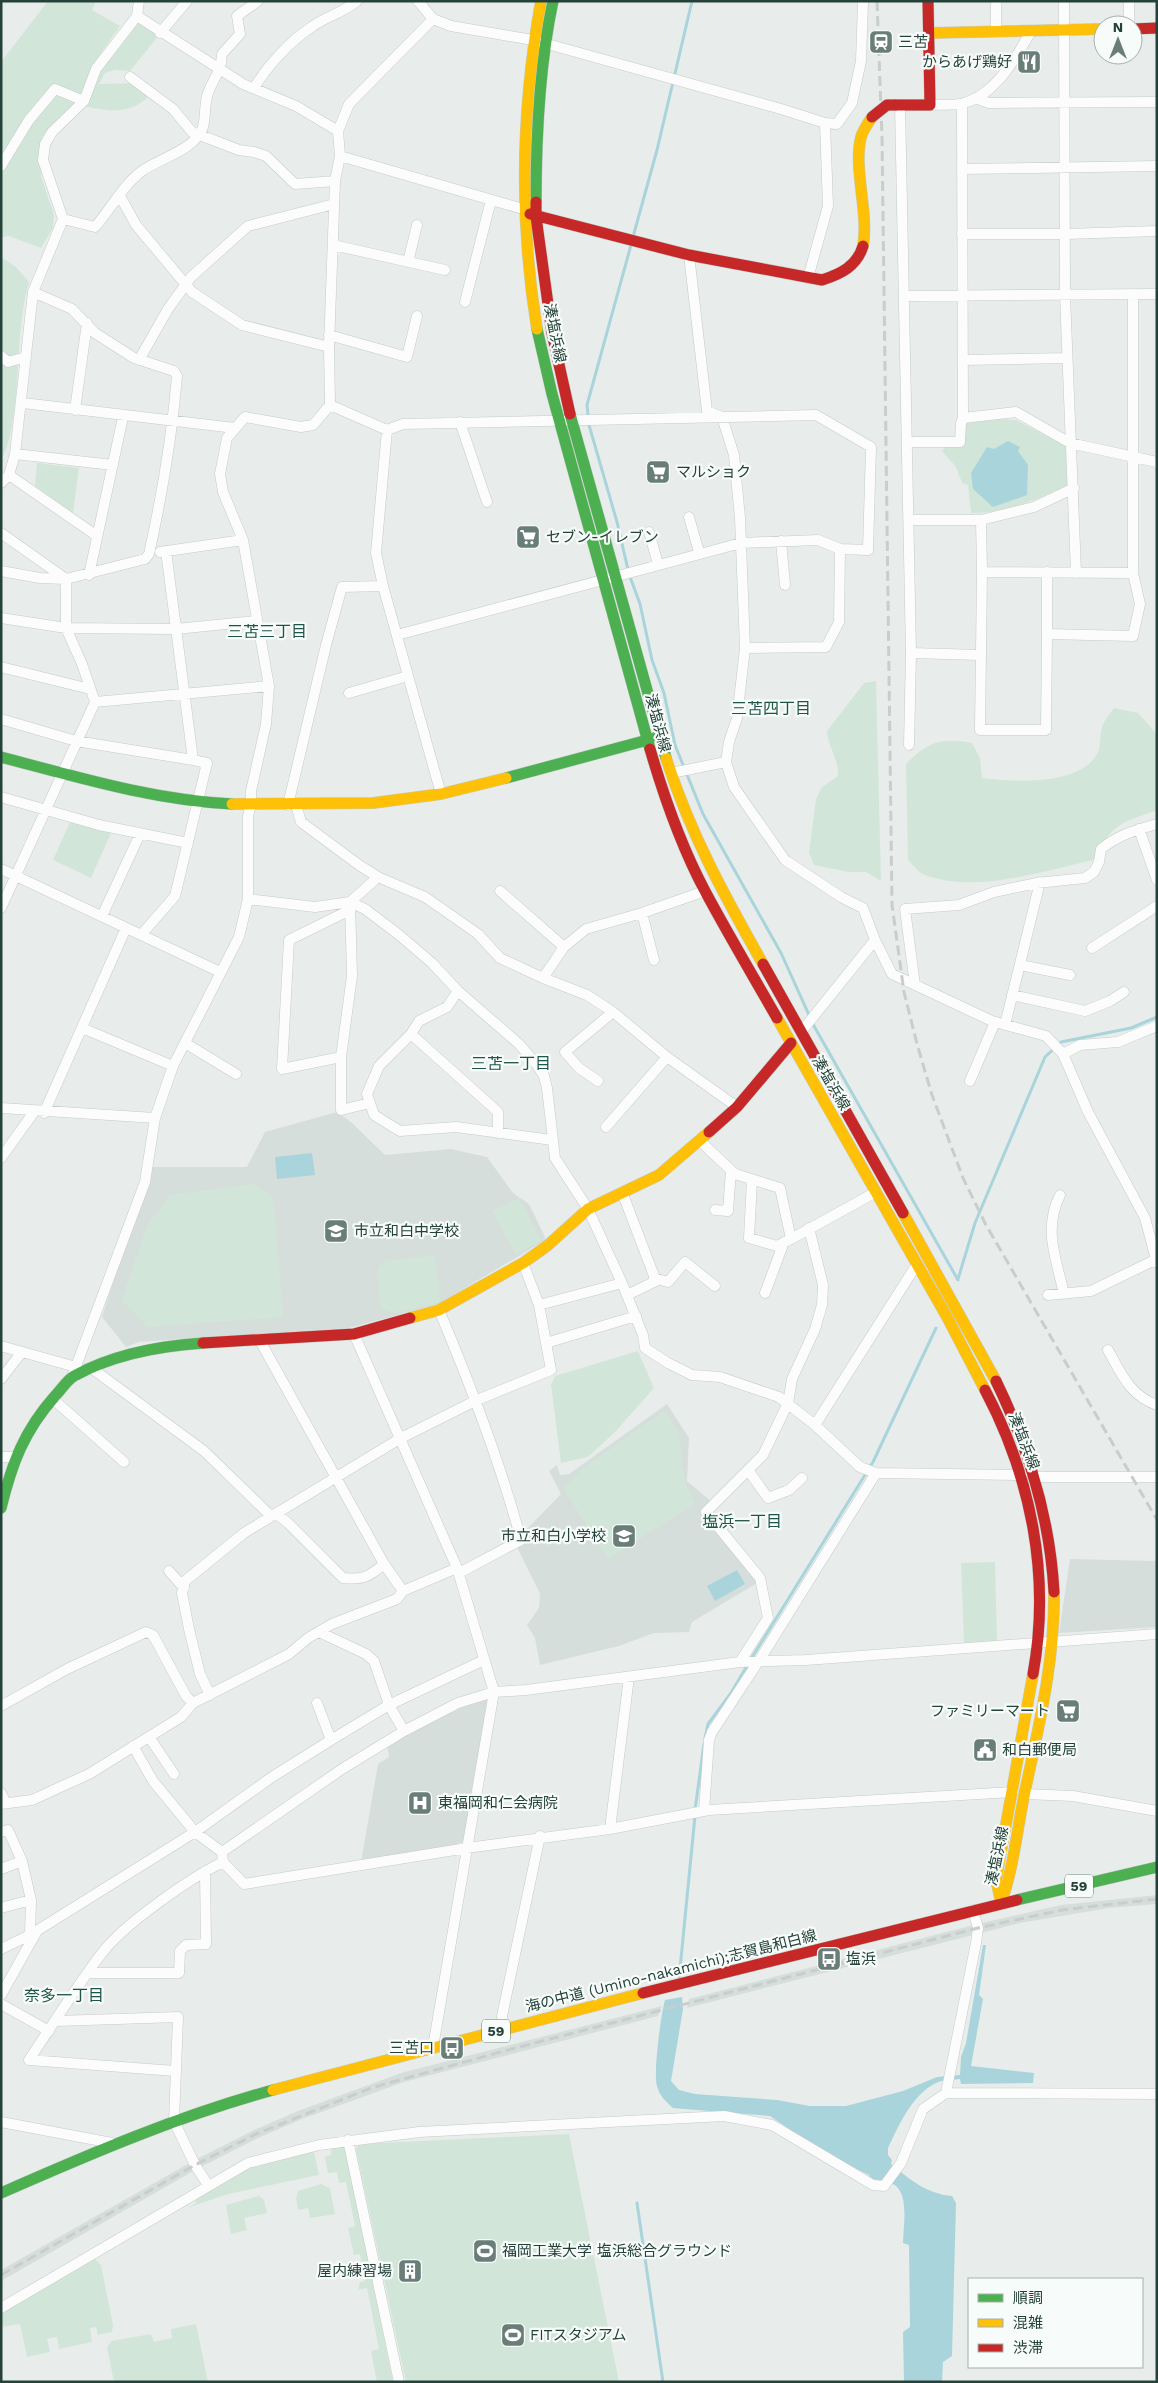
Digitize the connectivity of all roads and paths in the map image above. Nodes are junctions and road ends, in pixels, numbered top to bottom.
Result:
1 (139, 1) edge
2 (187, 1) edge
3 (258, 1) edge
4 (357, 1) edge
5 (418, 1) edge
6 (541, 1) edge
7 (553, 1) edge
8 (863, 1) edge
9 (928, 1) edge
10 (996, 1) edge
11 (1064, 1) edge
12 (1129, 1) edge
13 (1129, 15) edge
14 (137, 16) junction
15 (434, 19) junction
16 (1157, 28) edge
17 (1093, 29) edge
18 (1143, 29) edge
19 (1064, 30) junction
20 (996, 31) junction
21 (1031, 31) junction
22 (160, 32) junction
23 (929, 33) junction
24 (538, 41) junction
25 (220, 71) junction
26 (130, 77) dead end
27 (254, 88) junction
28 (978, 98) junction
29 (84, 101) junction
30 (1157, 102) edge
31 (1064, 103) junction
32 (962, 104) junction
33 (897, 105) junction
34 (930, 105) junction
35 (825, 123) junction
36 (338, 131) junction
37 (200, 133) junction
38 (340, 156) junction
39 (1, 166) edge
40 (1157, 166) edge
41 (1065, 168) junction
42 (962, 169) junction
43 (335, 181) junction
44 (120, 196) junction
45 (490, 200) junction
46 (334, 204) junction
47 (523, 209) junction
48 (536, 217) junction
49 (63, 220) junction
50 (417, 225) dead end
51 (1157, 231) edge
52 (962, 234) junction
53 (1066, 234) junction
54 (333, 245) junction
55 (689, 255) junction
56 (408, 262) junction
57 (445, 270) dead end
58 (808, 278) junction
59 (187, 285) junction
60 (33, 292) junction
61 (1133, 294) junction
62 (1157, 294) edge
63 (1065, 295) junction
64 (904, 296) junction
65 (963, 296) junction
66 (465, 302) dead end
67 (417, 316) dead end
68 (86, 323) junction
69 (329, 335) junction
70 (329, 347) junction
71 (1, 356) edge
72 (26, 357) junction
73 (1067, 358) junction
74 (139, 360) junction
75 (963, 360) junction
76 (23, 403) junction
77 (330, 405) junction
78 (75, 410) junction
79 (123, 417) junction
80 (722, 417) junction
81 (963, 418) junction
82 (565, 420) junction
83 (173, 422) junction
84 (460, 422) junction
85 (235, 428) junction
86 (387, 430) junction
87 (908, 442) junction
88 (1070, 443) junction
89 (15, 454) junction
90 (1134, 458) junction
91 (1157, 462) edge
92 (113, 465) junction
93 (5, 479) edge
94 (1074, 488) junction
95 (487, 502) dead end
96 (689, 517) dead end
97 (909, 520) junction
98 (982, 520) junction
99 (649, 532) dead end
100 (1, 533) edge
101 (97, 536) junction
102 (243, 540) junction
103 (781, 541) junction
104 (741, 542) junction
105 (840, 549) junction
106 (166, 551) junction
107 (699, 552) junction
108 (149, 554) junction
109 (658, 564) junction
110 (1, 571) edge
111 (982, 572) junction
112 (1047, 572) junction
113 (1076, 573) junction
114 (1133, 573) junction
115 (89, 575) junction
116 (609, 578) junction
117 (66, 579) junction
118 (784, 585) dead end
119 (383, 586) junction
120 (1, 618) edge
121 (256, 621) junction
122 (66, 628) junction
123 (176, 629) junction
124 (1047, 634) junction
125 (397, 635) junction
126 (745, 648) junction
127 (911, 653) junction
128 (980, 655) junction
129 (1, 667) edge
130 (408, 676) junction
131 (269, 686) junction
132 (90, 689) junction
133 (349, 693) dead end
134 (184, 694) junction
135 (95, 702) junction
136 (1, 719) edge
137 (659, 736) junction
138 (76, 741) junction
139 (647, 741) junction
140 (909, 744) dead end
141 (1, 757) edge
142 (193, 760) junction
143 (726, 762) junction
144 (671, 773) junction
145 (61, 774) junction
146 (441, 794) junction
147 (1, 796) edge
148 (197, 802) junction
149 (251, 805) junction
150 (292, 805) junction
151 (46, 809) junction
152 (1157, 824) edge
153 (1139, 829) junction
154 (140, 834) junction
155 (188, 843) junction
156 (1, 869) edge
157 (17, 876) junction
158 (378, 877) junction
159 (1157, 880) edge
160 (1040, 882) junction
161 (500, 891) dead end
162 (705, 891) junction
163 (248, 899) junction
164 (350, 906) junction
165 (1157, 906) edge
166 (1, 908) edge
167 (642, 913) junction
168 (102, 916) junction
169 (126, 928) junction
170 (141, 935) junction
171 (875, 940) junction
172 (564, 947) junction
173 (1092, 948) dead end
174 (654, 960) dead end
175 (1020, 965) junction
176 (220, 972) junction
177 (1070, 975) dead end
178 (543, 978) junction
179 (915, 985) junction
180 (458, 991) junction
181 (1124, 992) dead end
182 (1012, 995) junction
183 (613, 1012) junction
184 (1000, 1024) junction
185 (1157, 1026) edge
186 (82, 1028) junction
187 (801, 1032) junction
188 (412, 1034) junction
189 (185, 1042) junction
190 (791, 1043) junction
191 (1063, 1054) junction
192 (341, 1057) junction
193 (666, 1057) junction
194 (173, 1066) junction
195 (236, 1074) dead end
196 (598, 1080) dead end
197 (970, 1081) dead end
198 (370, 1103) junction
199 (738, 1107) junction
200 (1, 1108) edge
201 (39, 1112) junction
202 (155, 1118) junction
203 (606, 1127) dead end
204 (498, 1133) junction
205 (552, 1140) junction
206 (700, 1141) junction
207 (1, 1158) edge
208 (731, 1170) junction
209 (752, 1180) junction
210 (622, 1192) junction
211 (876, 1192) junction
212 (1060, 1195) dead end
213 (588, 1209) junction
214 (715, 1210) dead end
215 (809, 1228) junction
216 (787, 1240) junction
217 (1156, 1261) edge
218 (523, 1264) junction
219 (917, 1264) junction
220 (654, 1278) junction
221 (622, 1284) junction
222 (715, 1286) dead end
223 (766, 1293) dead end
224 (1064, 1294) junction
225 (627, 1295) junction
226 (1048, 1295) dead end
227 (538, 1305) junction
228 (439, 1310) junction
229 (636, 1316) junction
230 (354, 1334) junction
231 (259, 1339) junction
232 (546, 1342) junction
233 (1, 1346) edge
234 (1108, 1350) dead end
235 (22, 1352) junction
236 (94, 1370) junction
237 (74, 1372) junction
238 (1, 1379) edge
239 (53, 1399) junction
240 (477, 1400) junction
241 (788, 1403) junction
242 (1157, 1406) edge
243 (815, 1425) junction
244 (400, 1438) junction
245 (1, 1457) edge
246 (14, 1457) junction
247 (124, 1462) dead end
248 (748, 1470) junction
249 (876, 1472) junction
250 (1022, 1475) junction
251 (334, 1477) junction
252 (1036, 1477) junction
253 (1157, 1477) edge
254 (802, 1478) dead end
255 (1, 1508) edge
256 (271, 1516) junction
257 (384, 1564) junction
258 (169, 1571) dead end
259 (458, 1571) junction
260 (184, 1588) junction
261 (403, 1591) junction
262 (319, 1632) junction
263 (1157, 1634) edge
264 (1051, 1642) junction
265 (1039, 1643) junction
266 (484, 1660) junction
267 (740, 1662) junction
268 (757, 1662) junction
269 (629, 1677) junction
270 (494, 1692) junction
271 (210, 1695) junction
272 (193, 1703) junction
273 (317, 1703) dead end
274 (389, 1705) junction
275 (1, 1706) edge
276 (404, 1731) junction
277 (149, 1737) junction
278 (331, 1740) junction
279 (133, 1746) junction
280 (174, 1774) dead end
281 (1, 1793) edge
282 (1019, 1793) junction
283 (4, 1804) edge
284 (704, 1811) junction
285 (1157, 1811) edge
286 (610, 1829) junction
287 (1, 1832) edge
288 (195, 1832) junction
289 (540, 1836) junction
290 (467, 1848) junction
291 (223, 1857) junction
292 (22, 1861) junction
293 (1157, 1867) edge
294 (1, 1869) edge
295 (204, 1871) junction
296 (31, 1900) junction
297 (1001, 1903) junction
298 (1, 1908) edge
299 (973, 1910) junction
300 (34, 1932) junction
301 (1, 1949) edge
302 (88, 1973) junction
303 (1, 1995) edge
304 (1, 2004) edge
305 (56, 2021) junction
306 (504, 2028) junction
307 (49, 2031) junction
308 (434, 2047) junction
309 (175, 2071) junction
310 (946, 2092) junction
311 (1157, 2094) edge
312 (174, 2121) junction
313 (1, 2122) edge
314 (348, 2140) junction
315 (113, 2144) junction
316 (208, 2185) junction
317 (1, 2193) edge
318 (1, 2308) edge
319 (399, 2382) edge

1 - 14 street
2 - 22 street
3 - 25 street
4 - 27 street
5 - 15 street
6 - 24 main road, 湊塩浜線
7 - 24 main road, 湊塩浜線
8 - 35 street
9 - 23 main road
10 - 20 street
11 - 19 street
12 - 13 street
14 - 22 street
14 - 29 street
15 - 24 street
15 - 36 street
16 - 18 main road
17 - 19 main road
19 - 21 main road
19 - 31 street
20 - 21 main road
20 - 23 main road
21 - 28 street
22 - 25 street
23 - 34 main road
24 - 35 street
24 - 47 main road, 湊塩浜線
24 - 48 main road, 湊塩浜線
25 - 27 street
25 - 37 street
26 - 37 street
27 - 36 street
28 - 31 street
28 - 32 street
29 - 39 street
29 - 49 street
30 - 31 street
31 - 41 street
32 - 34 street
32 - 42 street
33 - 34 main road
33 - 58 main road, bridge
33 - 64 street
35 - 58 street
36 - 38 street
37 - 43 street
37 - 44 street
38 - 43 street
38 - 45 street
40 - 41 street
41 - 42 street
41 - 53 street
42 - 52 street
43 - 46 street
44 - 49 street
44 - 59 street
45 - 47 street
45 - 66 street
46 - 54 street
46 - 59 street
47 - 48 main road
47 - 82 main road, 湊塩浜線
48 - 55 main road
48 - 82 main road, 湊塩浜線
49 - 60 street
50 - 56 street
51 - 53 street
52 - 53 street
52 - 65 street
53 - 63 street
54 - 56 street
54 - 69 street
55 - 58 main road
55 - 80 street
56 - 57 street
59 - 70 street
59 - 74 street
60 - 68 street
60 - 72 street
61 - 62 street
61 - 63 street
61 - 90 street
63 - 65 street
63 - 73 street
64 - 65 street
64 - 87 street
65 - 75 street
67 - 69 street
68 - 74 street
68 - 78 street
69 - 70 street
70 - 77 street
71 - 72 street
72 - 76 street
73 - 75 street
73 - 88 street
74 - 83 street
75 - 81 street
76 - 78 street
76 - 89 street
77 - 85 street
77 - 86 street
78 - 79 street
79 - 83 street
79 - 92 street
80 - 82 street
80 - 104 street
80 - 105 street
81 - 87 street
81 - 88 street
82 - 84 street
82 - 116 main road, 湊塩浜線
83 - 85 street
83 - 108 street
84 - 86 street
84 - 95 street
85 - 102 street
86 - 119 street
87 - 97 street
88 - 90 street
88 - 94 street
89 - 92 street
89 - 93 street
90 - 91 street
90 - 114 street
92 - 101 street
93 - 101 street
94 - 98 street
94 - 113 street
96 - 107 street
97 - 98 street
97 - 127 street
98 - 111 street
99 - 109 street
100 - 117 street
101 - 115 street
102 - 106 street
102 - 121 street
103 - 104 street
103 - 105 street
103 - 118 street
104 - 107 street
104 - 126 street
105 - 126 street
106 - 108 street
106 - 123 street
107 - 109 street
108 - 115 street
109 - 116 street
110 - 117 street
111 - 112 street
111 - 128 street
112 - 113 street
112 - 124 street
113 - 114 street
114 - 124 street
115 - 117 street
116 - 125 street
116 - 137 main road, 湊塩浜線
116 - 139 main road, 湊塩浜線
117 - 122 street
119 - 125 street
119 - 150 street
120 - 122 street
121 - 123 street
121 - 131 street
122 - 123 street
122 - 132 street
123 - 134 street
124 - 128 street
125 - 130 street
126 - 143 street
127 - 128 street
127 - 140 street
129 - 132 street
130 - 133 street
130 - 146 street
131 - 134 street
131 - 149 street
132 - 135 street
134 - 135 street
134 - 142 street
135 - 138 street
136 - 138 street
137 - 139 main road
137 - 144 main road, 湊塩浜線
138 - 142 street
138 - 145 street
139 - 146 main road
139 - 162 main road, 湊塩浜線
141 - 145 main road
142 - 148 street
143 - 144 street
143 - 171 street
144 - 187 main road, 湊塩浜線
145 - 148 main road
145 - 151 street
146 - 150 main road
147 - 151 street
148 - 149 main road
148 - 155 street
149 - 150 main road
149 - 163 street
150 - 158 street
151 - 154 street
151 - 157 street
152 - 153 street
153 - 159 street
153 - 160 street
154 - 155 street
154 - 168 street
155 - 170 street
156 - 157 street
157 - 166 street
157 - 168 street
158 - 164 street
158 - 178 street
160 - 175 street
160 - 179 street
161 - 172 street
162 - 167 street
162 - 190 main road, 湊塩浜線
163 - 164 street
163 - 176 street
164 - 180 street
164 - 192 street
164 - 192 street
165 - 173 street
167 - 172 street
167 - 174 street
168 - 169 street
169 - 170 street
169 - 186 street
170 - 176 street
171 - 179 street
171 - 187 street
172 - 178 street
175 - 177 street
175 - 182 street
176 - 189 street
178 - 183 street
179 - 184 street
180 - 188 street
180 - 205 street
181 - 182 street
182 - 184 street
183 - 193 street
183 - 196 street
184 - 191 street
184 - 197 street
185 - 191 street
186 - 194 street
186 - 201 street
187 - 252 main road, 湊塩浜線
188 - 198 street
188 - 204 street
189 - 194 street
189 - 195 street
190 - 199 main road
190 - 211 main road, 湊塩浜線
191 - 217 street
192 - 198 street
193 - 199 street
193 - 203 street
194 - 202 street
198 - 204 street
199 - 206 main road
200 - 201 street
201 - 202 street
201 - 207 street
202 - 237 street
204 - 205 street
205 - 213 street
206 - 208 street
206 - 210 main road
208 - 209 street
208 - 214 street
209 - 216 street
209 - 216 street
210 - 213 main road
210 - 220 street
211 - 215 street
211 - 219 main road, 湊塩浜線
212 - 224 street
213 - 218 main road
213 - 221 street
215 - 216 street
215 - 241 street
216 - 223 street
217 - 224 street
218 - 227 street
218 - 228 main road
219 - 243 street
219 - 250 main road, 湊塩浜線
220 - 222 street
220 - 225 street
221 - 225 street
221 - 227 street
224 - 226 street
225 - 229 street
227 - 232 street
228 - 230 main road
228 - 240 street
229 - 232 street
229 - 241 street
230 - 231 main road
230 - 244 street
231 - 236 main road
231 - 251 street
232 - 240 street
233 - 235 street
234 - 242 street
235 - 237 street
235 - 238 street
236 - 237 main road
236 - 256 street
237 - 239 main road
239 - 246 main road
239 - 247 street
240 - 244 street
240 - 259 street
241 - 243 street
241 - 248 street
243 - 249 street
244 - 251 street
244 - 259 street
245 - 246 street
246 - 255 main road
248 - 254 street
248 - 267 street
249 - 250 street
249 - 268 street
250 - 265 main road, 湊塩浜線
251 - 256 street
251 - 257 street
252 - 253 street
252 - 264 main road, 湊塩浜線
256 - 257 street
256 - 260 street
257 - 261 street
258 - 260 street
259 - 261 street
259 - 266 street
260 - 271 street
261 - 262 street
262 - 271 street
262 - 274 street
263 - 264 street
264 - 265 street
264 - 282 main road, 湊塩浜線
265 - 268 street
265 - 282 main road, 湊塩浜線
266 - 270 street
266 - 274 street
267 - 268 street
267 - 269 street
268 - 284 street
269 - 270 street
269 - 286 street
270 - 276 street
270 - 290 street
271 - 272 street
272 - 275 street
272 - 277 street
273 - 278 street
274 - 276 street
274 - 278 street
276 - 291 street
277 - 279 street
277 - 280 street
278 - 288 street
279 - 283 street
279 - 288 street
281 - 283 street
282 - 284 street
282 - 285 street
282 - 297 main road, 湊塩浜線
284 - 286 street
286 - 289 street
287 - 292 street
288 - 291 street
288 - 300 street
289 - 290 street
289 - 306 street
290 - 291 street
290 - 308 street
291 - 295 street
292 - 294 street
292 - 296 street
293 - 297 main road, 海の中道 (Umino-nakamichi);志賀島和白線 / 59
295 - 302 street
295 - 302 street
296 - 298 street
296 - 300 street
297 - 299 main road, 海の中道 (Umino-nakamichi);志賀島和白線 / 59
299 - 306 main road, 海の中道 (Umino-nakamichi);志賀島和白線 / 59
299 - 310 street
300 - 301 street
300 - 303 street
302 - 305 street
304 - 307 street
305 - 307 street
305 - 309 street
306 - 308 main road, 海の中道 (Umino-nakamichi);志賀島和白線 / 59
307 - 309 street
308 - 312 main road, 海の中道 (Umino-nakamichi);志賀島和白線 / 59
309 - 312 street
310 - 311 street
310 - 314 street
312 - 315 main road, 海の中道 (Umino-nakamichi);志賀島和白線 / 59
312 - 316 street
313 - 315 street
314 - 316 street
314 - 319 street
315 - 317 main road, 海の中道 (Umino-nakamichi);志賀島和白線 / 59
316 - 318 street

